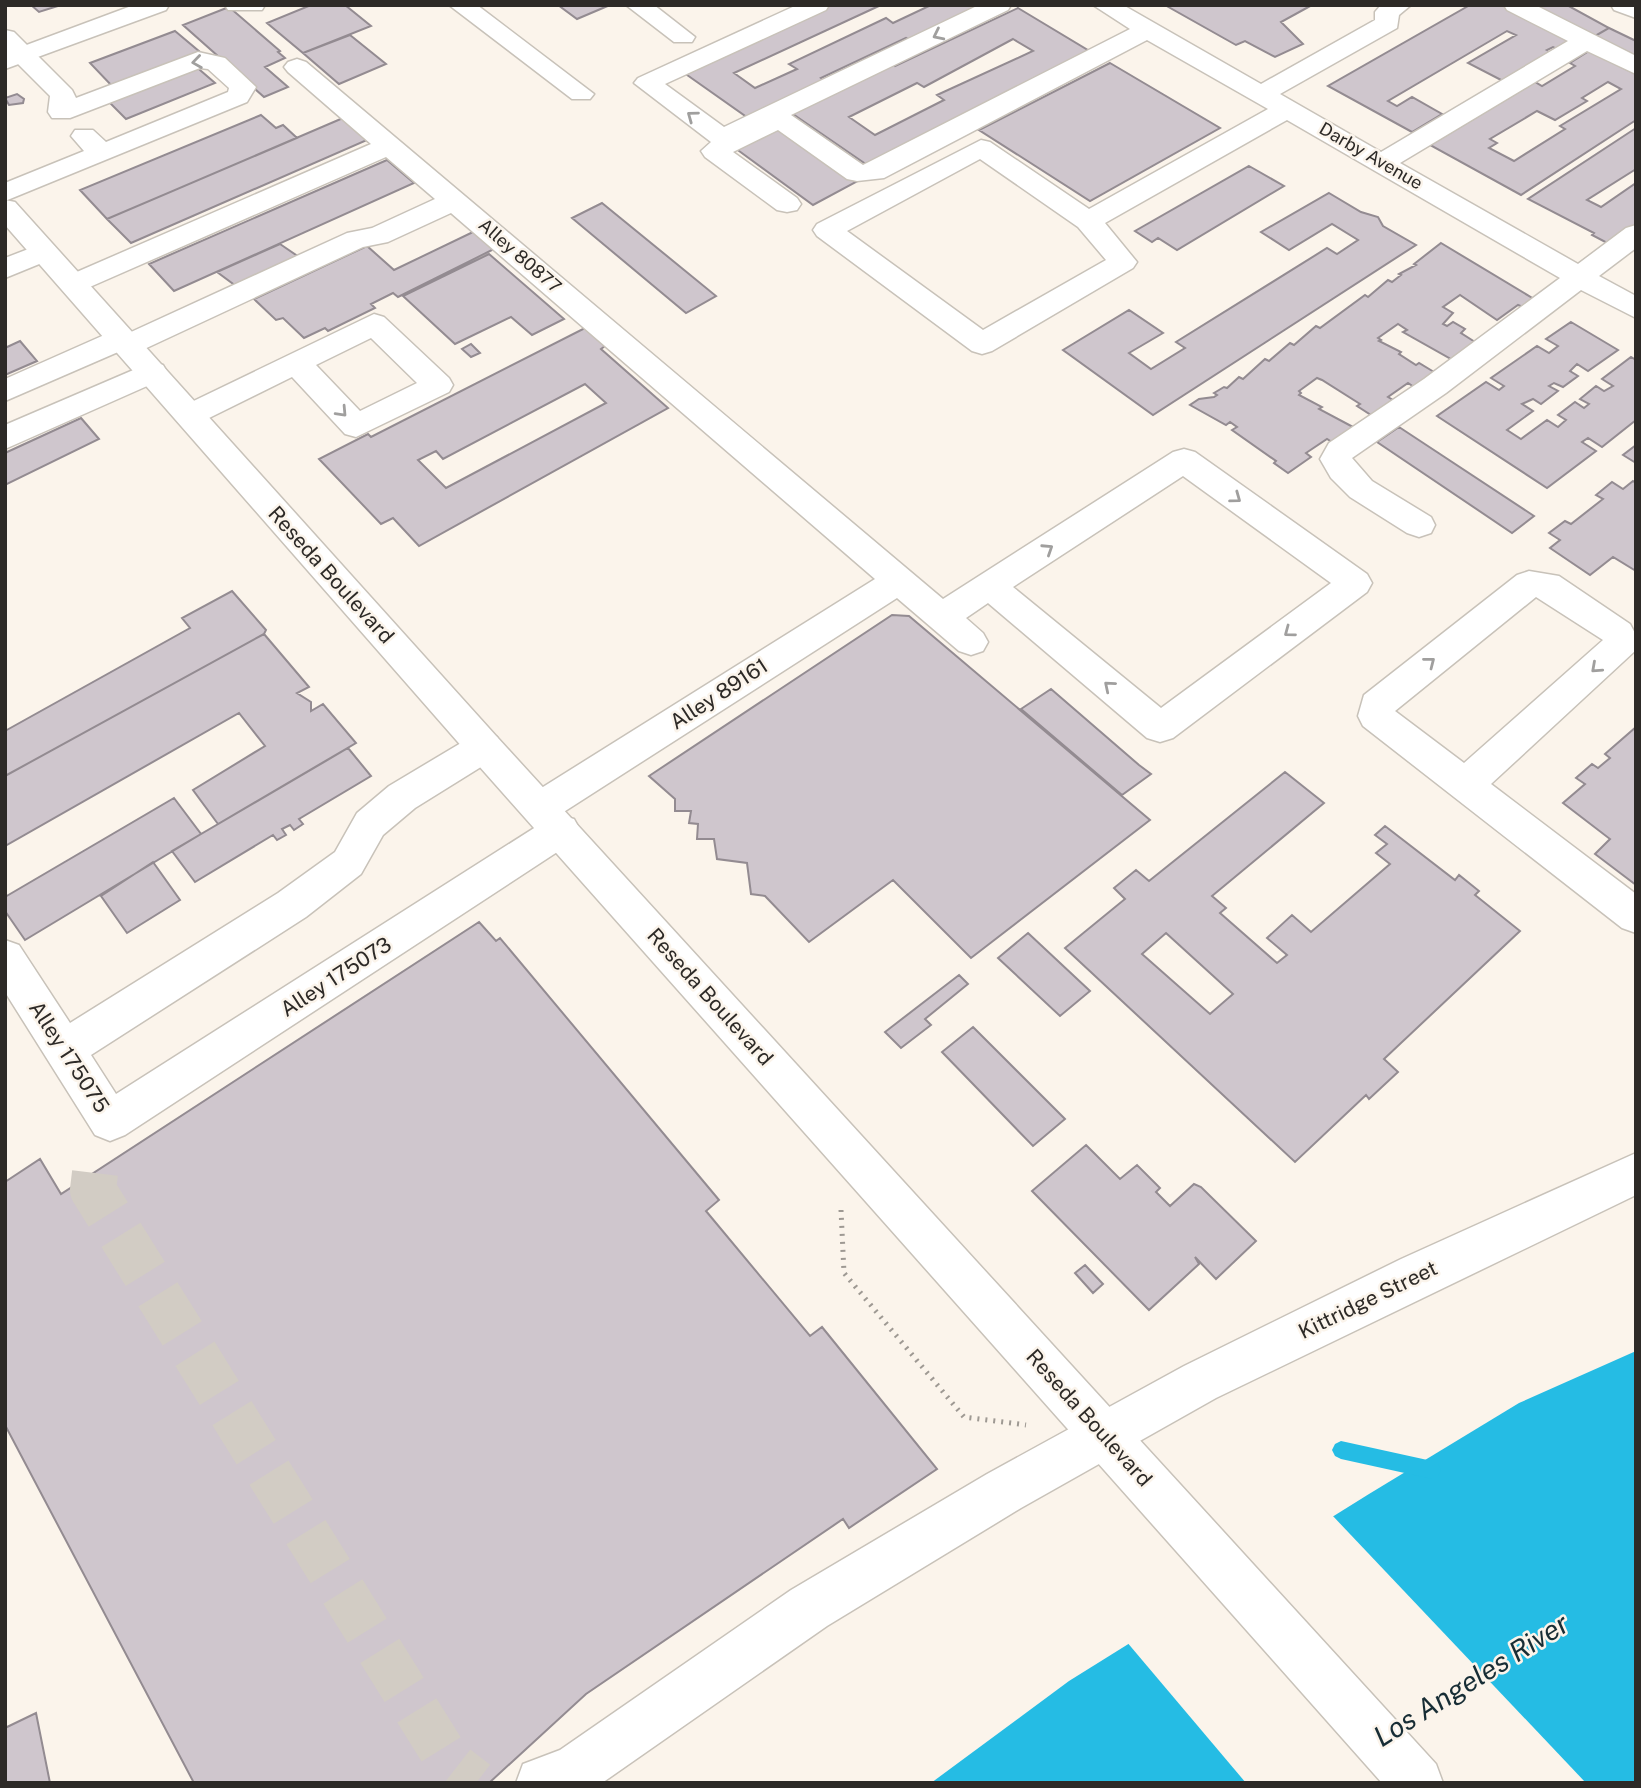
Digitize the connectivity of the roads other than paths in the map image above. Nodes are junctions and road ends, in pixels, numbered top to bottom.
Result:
1 (157, 5) edge
2 (237, 5) edge
3 (253, 5) edge
4 (461, 5) edge
5 (638, 5) edge
6 (817, 5) edge
7 (999, 5) edge
8 (1105, 5) edge
9 (1399, 5) edge
10 (1516, 5) edge
11 (1623, 5) edge
12 (1636, 11) edge
13 (1147, 30) junction
14 (5, 37) edge
15 (683, 37) dead end
16 (1585, 41) junction
17 (14, 59) edge
18 (1636, 66) edge
19 (297, 67) dead end
20 (581, 94) dead end
21 (1262, 94) junction
22 (1288, 109) junction
23 (61, 112) junction
24 (390, 145) junction
25 (102, 153) junction
26 (1382, 162) junction
27 (5, 193) edge
28 (455, 200) junction
29 (787, 204) dead end
30 (5, 208) edge
31 (1088, 222) junction
32 (1636, 234) edge
33 (44, 252) junction
34 (5, 269) edge
35 (1578, 275) junction
36 (73, 284) junction
37 (1636, 309) edge
38 (125, 342) junction
39 (296, 362) dead end
40 (152, 372) junction
41 (5, 391) edge
42 (190, 415) junction
43 (5, 439) edge
44 (1419, 525) dead end
45 (894, 578) junction
46 (990, 586) junction
47 (941, 617) junction
48 (971, 642) dead end
49 (484, 747) junction
50 (1465, 785) junction
51 (550, 819) junction
52 (1636, 916) edge
53 (5, 957) edge
54 (63, 1050) junction
55 (110, 1121) joint
56 (1636, 1173) edge
57 (1105, 1435) junction
58 (563, 1778) edge
59 (1417, 1783) edge

1 - 17 main road
2 - 3 main road
4 - 20 main road
5 - 15 main road
7 -> 6 main road
8 - 13 main road, Darby Avenue
9 - 21 main road
10 - 16 main road
11 - 12 main road
13 - 21 main road, Darby Avenue
13 - 29 main road
14 - 17 main road
16 - 18 main road
16 - 26 main road
17 - 23 main road
19 - 24 main road, Alley 80877
21 - 22 main road, Darby Avenue
22 - 26 main road, Darby Avenue
22 - 31 main road
23 - 25 main road
25 -> 23 main road
24 - 28 main road, Alley 80877
24 - 36 main road
25 - 27 main road
26 - 35 main road, Darby Avenue
28 - 38 main road
28 - 45 main road, Alley 80877
30 - 33 main road, Reseda Boulevard
31 - 31 main road
32 - 35 main road
33 - 34 main road
33 - 36 main road, Reseda Boulevard
35 - 37 main road, Darby Avenue
35 - 44 main road
36 - 38 main road, Reseda Boulevard
38 - 40 main road, Reseda Boulevard
38 - 41 main road
39 - 42 main road
40 - 42 main road, Reseda Boulevard
40 - 43 main road
42 - 49 main road, Reseda Boulevard
45 - 47 main road, Alley 80877
45 - 51 main road, Alley 89161
46 -> 46 main road
46 - 47 main road
47 - 48 main road, Alley 80877
49 - 51 main road, Reseda Boulevard
49 - 54 main road
50 -> 50 main road
50 - 52 main road
51 - 55 main road, Alley 175073
51 - 57 main road, Reseda Boulevard
53 - 54 main road, Alley 175075
54 - 55 main road, Alley 175075
56 - 57 main road, Kittridge Street
57 - 58 main road, Kittridge Street
57 - 59 main road, Reseda Boulevard

